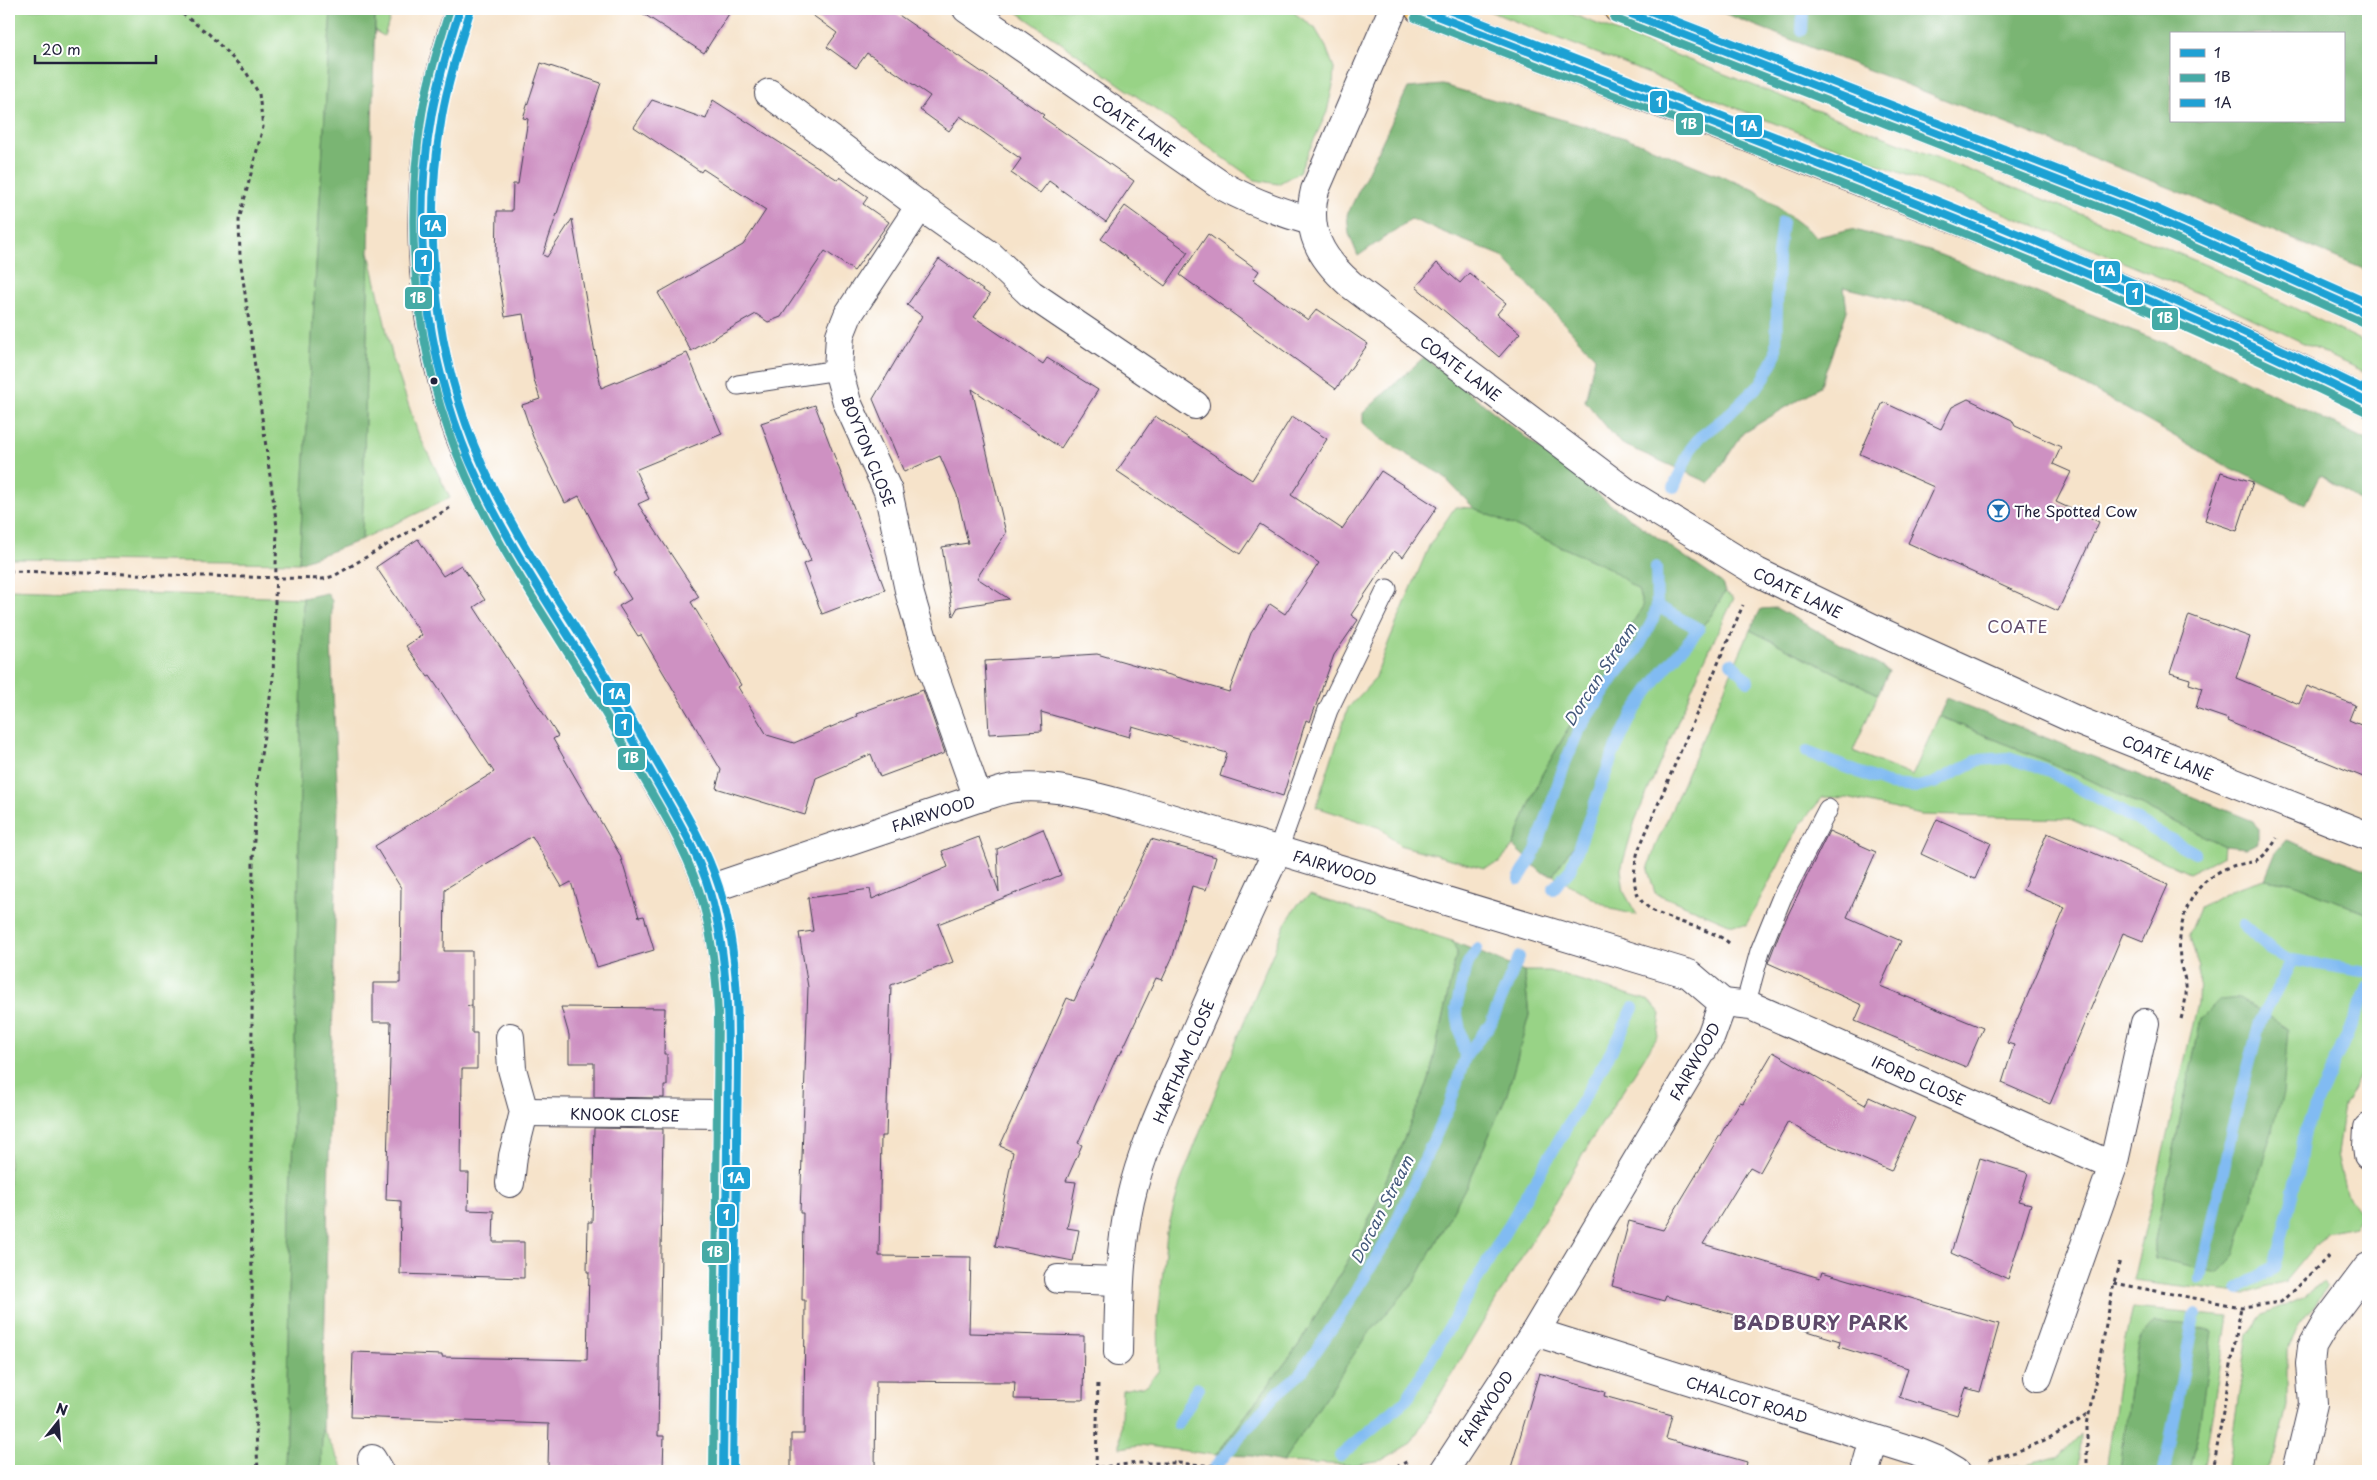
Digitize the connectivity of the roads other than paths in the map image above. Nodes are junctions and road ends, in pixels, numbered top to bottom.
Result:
1 (460, 9) edge
2 (967, 9) edge
3 (1393, 9) edge
4 (1419, 9) edge
5 (1618, 9) edge
6 (769, 93) dead end
7 (920, 206) junction
8 (1311, 221) junction
9 (2368, 314) edge
10 (838, 370) junction
11 (738, 385) dead end
12 (2368, 402) edge
13 (1196, 405) dead end
14 (1387, 589) dead end
15 (978, 798) junction
16 (1828, 810) dead end
17 (2368, 836) edge
18 (1278, 850) junction
19 (708, 889) junction
20 (1725, 999) junction
21 (2145, 1023) dead end
22 (510, 1036) dead end
23 (524, 1112) junction
24 (726, 1114) junction
25 (2368, 1128) edge
26 (2368, 1155) edge
27 (2113, 1166) junction
28 (510, 1183) dead end
29 (2368, 1267) edge
30 (1058, 1279) dead end
31 (1119, 1281) junction
32 (1534, 1332) junction
33 (1118, 1352) road end
34 (2038, 1377) dead end
35 (1874, 1439) junction
36 (1955, 1470) edge
37 (723, 1471) edge
38 (1444, 1471) edge
39 (1865, 1471) edge
40 (2297, 1471) edge

1 - 19 street
2 - 8 street, COATE LANE
3 - 8 street, COATE LANE
4 - 12 main road
5 - 9 main road
6 - 7 street
7 - 10 street, BOYTON CLOSE
7 - 13 street
8 - 17 street, COATE LANE
10 - 11 lane
10 - 15 street, BOYTON CLOSE
14 - 18 lane, FAIRWOOD
15 - 18 street, FAIRWOOD
15 - 19 street, FAIRWOOD
16 - 20 lane
18 - 20 street, FAIRWOOD
18 - 31 street, HARTHAM CLOSE
19 - 24 street
20 - 27 street, IFORD CLOSE
20 - 32 street, FAIRWOOD
21 - 27 street
22 - 23 street
23 - 24 street, KNOOK CLOSE
23 - 28 street
24 - 37 street
25 - 26 street
27 - 34 street
29 - 40 street
30 - 31 street
31 - 33 street, HARTHAM CLOSE
32 - 35 street, CHALCOT ROAD
32 - 38 street, FAIRWOOD
35 - 36 street, CHALCOT ROAD
35 - 39 street

